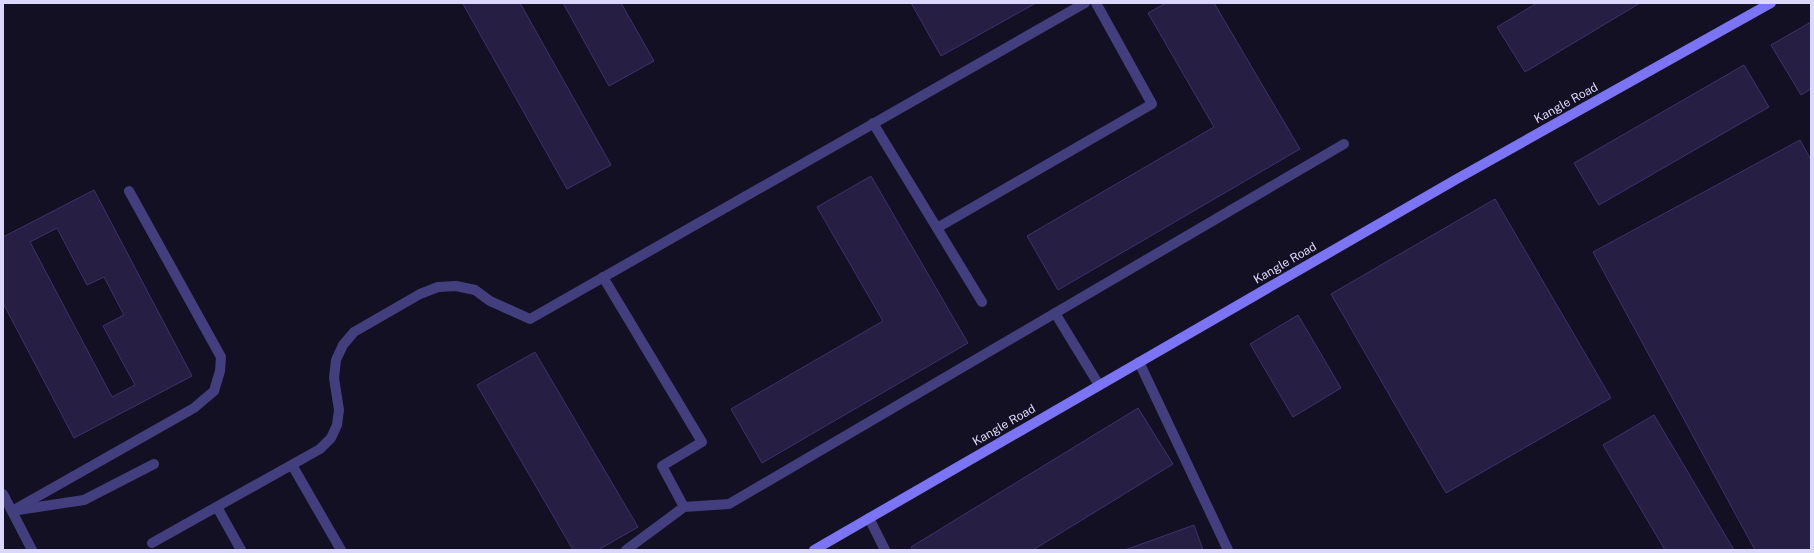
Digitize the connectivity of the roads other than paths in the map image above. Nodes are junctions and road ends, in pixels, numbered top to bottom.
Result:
1 (1085, 3) edge
2 (1096, 3) edge
3 (1771, 3) edge
4 (873, 124) junction
5 (1344, 144) dead end
6 (129, 191) dead end
7 (937, 228) junction
8 (603, 277) junction
9 (982, 302) dead end
10 (1055, 313) junction
11 (1139, 362) junction
12 (1098, 386) junction
13 (154, 464) dead end
14 (292, 465) junction
15 (3, 494) edge
16 (217, 507) junction
17 (684, 507) junction
18 (12, 511) junction
19 (869, 518) junction
20 (152, 543) dead end
21 (32, 550) edge
22 (241, 550) edge
23 (341, 550) edge
24 (626, 550) edge
25 (814, 550) edge
26 (885, 550) edge
27 (1228, 550) edge

1 - 4 street
2 - 7 street
3 - 11 main road, Kangle Road
4 - 7 street
4 - 8 street
5 - 10 street
6 - 18 street
7 - 9 street
8 - 14 street
8 - 17 street
10 - 12 street
10 - 17 street
11 - 12 main road, Kangle Road
11 - 27 street
12 - 19 main road, Kangle Road
13 - 18 street
14 - 16 street
14 - 23 street
15 - 18 street
16 - 20 street
16 - 22 street
17 - 24 street
18 - 21 street
19 - 25 main road, Kangle Road
19 - 26 street

